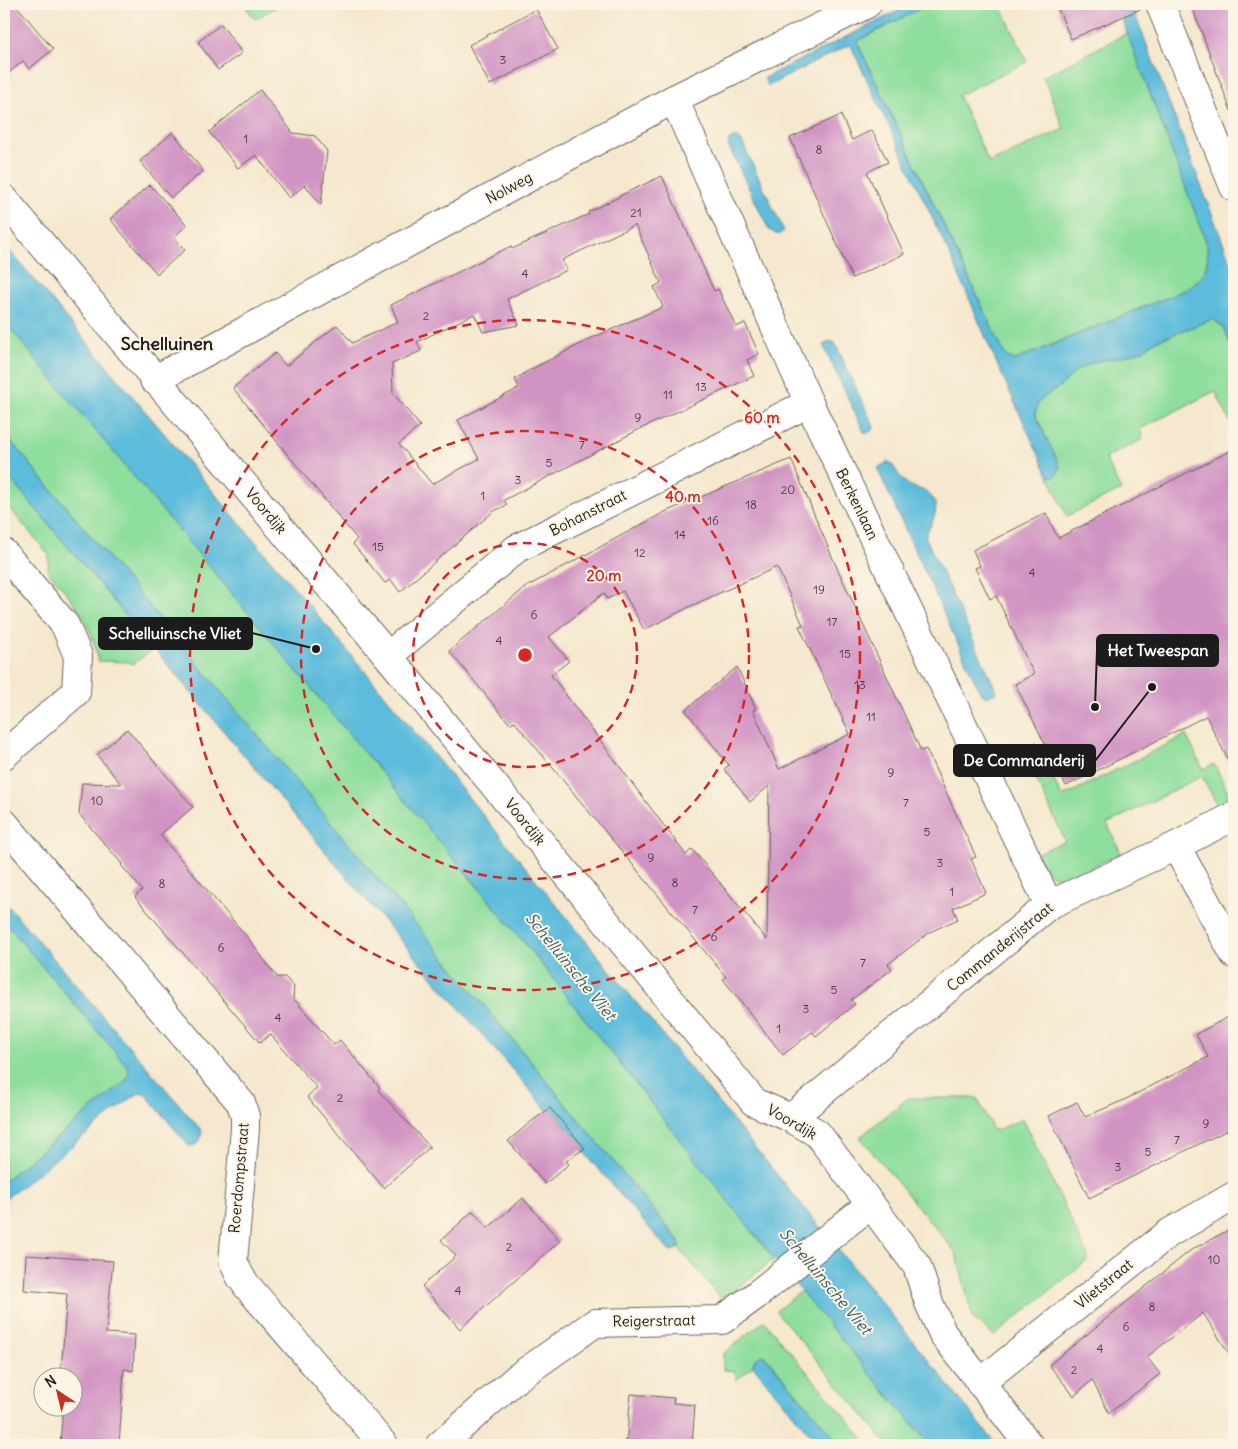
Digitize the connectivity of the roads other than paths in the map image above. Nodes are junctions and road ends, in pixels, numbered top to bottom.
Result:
1 (868, 4) edge
2 (1160, 4) edge
3 (674, 99) junction
4 (1234, 187) edge
5 (4, 199) edge
6 (154, 380) junction
7 (809, 403) junction
8 (4, 553) edge
9 (388, 656) junction
10 (4, 754) edge
11 (1234, 816) edge
12 (4, 823) edge
13 (1176, 846) junction
14 (1049, 905) junction
15 (1234, 954) edge
16 (791, 1118) junction
17 (1234, 1196) edge
18 (871, 1204) junction
19 (980, 1383) junction
20 (384, 1445) edge
21 (440, 1445) edge
22 (1029, 1445) edge

1 - 3 street, Nolweg
2 - 4 street
3 - 6 street, Nolweg
3 - 7 street, Berkenlaan
5 - 6 street, Voordijk
6 - 9 street, Voordijk
7 - 9 street, Bohanstraat
7 - 14 street, Berkenlaan
8 - 10 street
9 - 16 street, Voordijk
11 - 13 street, Commanderijstraat
12 - 20 street, Roerdompstraat
13 - 14 street, Commanderijstraat
13 - 15 street
14 - 16 street, Commanderijstraat
16 - 18 street, Voordijk
17 - 19 street, Vlietstraat
18 - 19 street, Voordijk
18 - 21 street, Reigerstraat
19 - 22 street, Voordijk

